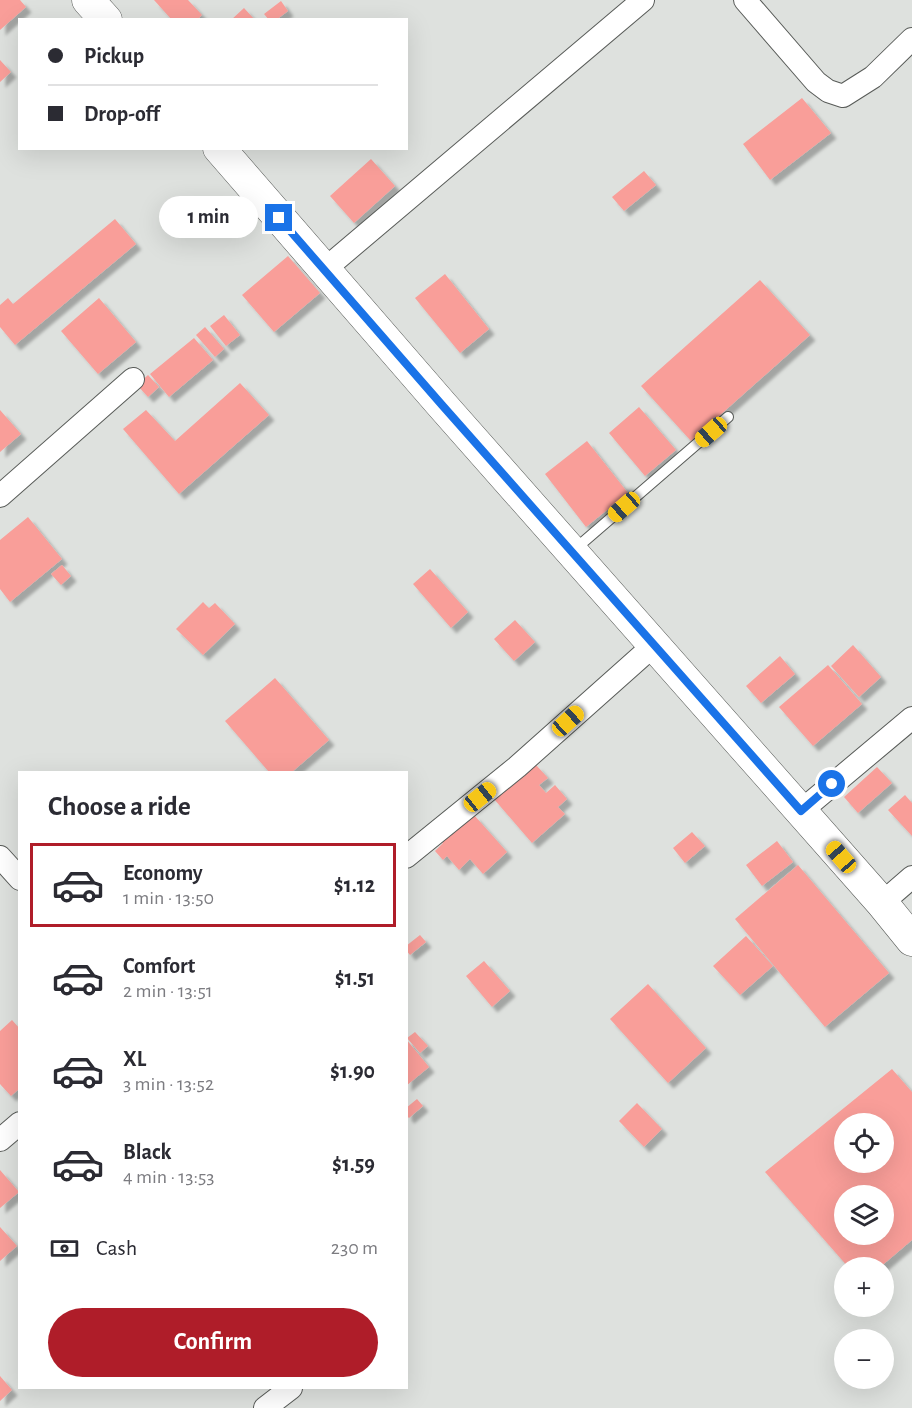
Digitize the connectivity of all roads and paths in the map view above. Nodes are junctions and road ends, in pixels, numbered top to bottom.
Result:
1 (88, 0) edge
2 (643, 0) edge
3 (745, 0) edge
4 (104, 18) edge
5 (912, 39) edge
6 (221, 150) edge
7 (325, 269) junction
8 (133, 379) dead end
9 (728, 417) dead end
10 (0, 496) edge
11 (571, 552) junction
12 (654, 645) junction
13 (912, 718) edge
14 (801, 811) junction
15 (408, 855) edge
16 (0, 857) edge
17 (18, 877) edge
18 (912, 877) edge
19 (882, 903) junction
20 (912, 940) edge
21 (18, 1125) edge
22 (0, 1140) edge
23 (290, 1389) edge
24 (265, 1408) edge

1 - 4 main road
2 - 7 street
3 - 5 street
6 - 7 main road
7 - 11 main road
8 - 10 street
9 - 11 lane
11 - 12 main road
12 - 14 main road
12 - 15 street
13 - 14 street
14 - 19 main road
16 - 17 street
18 - 19 street
19 - 20 main road
21 - 22 street
23 - 24 street

